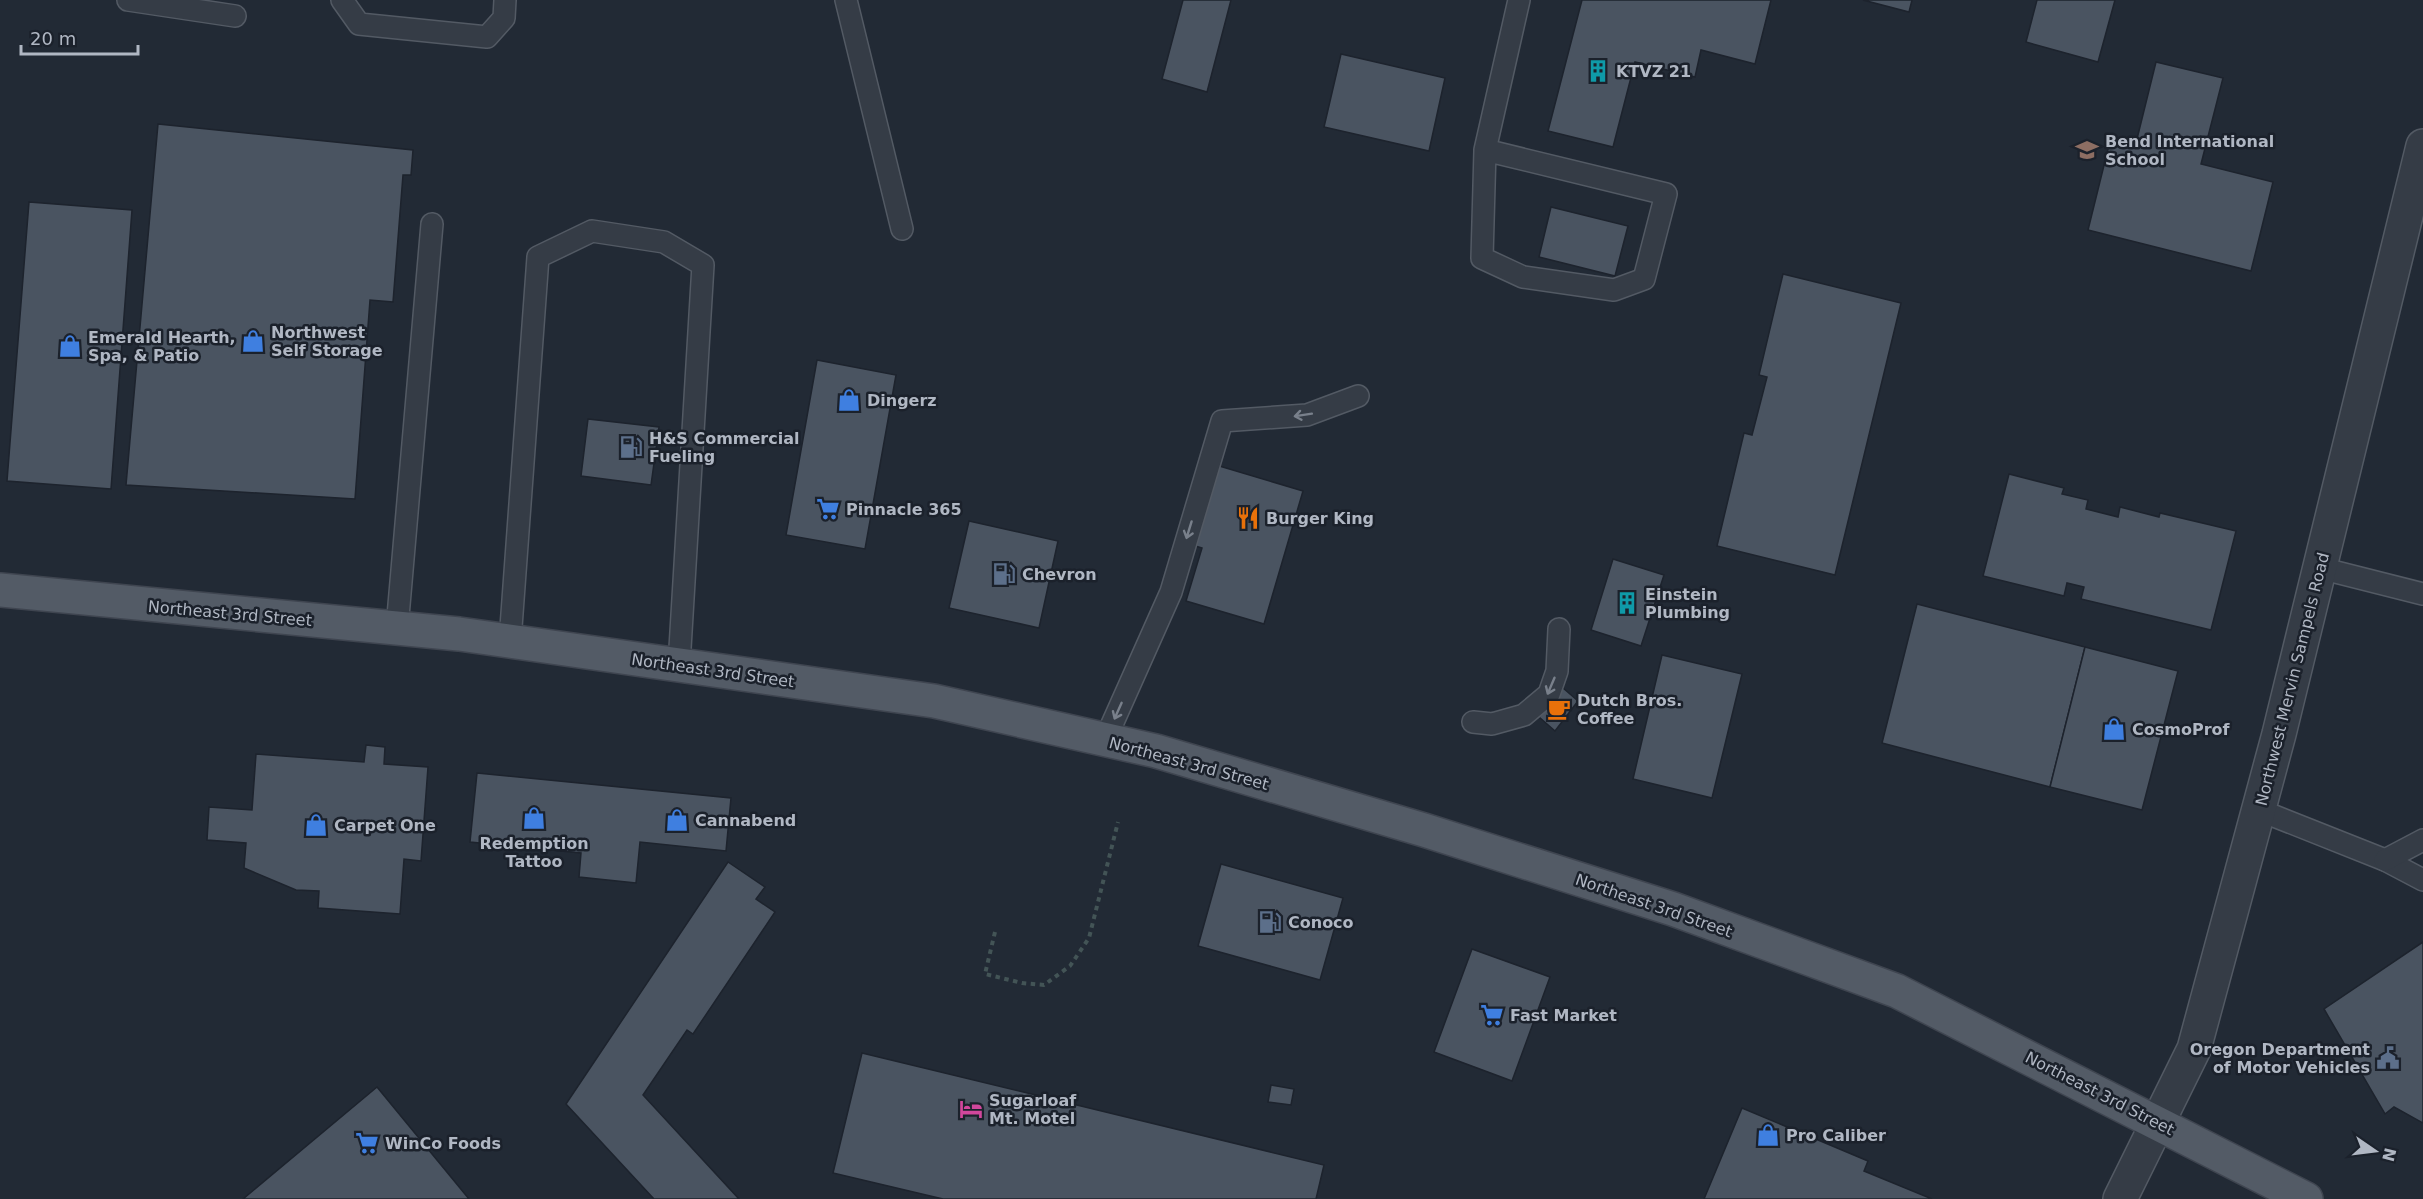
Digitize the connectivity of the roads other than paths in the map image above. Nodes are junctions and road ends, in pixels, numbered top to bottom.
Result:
1 (128, 0) edge
2 (342, 0) edge
3 (506, 0) edge
4 (846, 0) edge
5 (1519, 0) edge
6 (235, 16) dead end
7 (2423, 146) edge
8 (1485, 150) junction
9 (432, 224) dead end
10 (902, 229) dead end
11 (1358, 396) dead end
12 (2320, 568) junction
13 (0, 590) edge
14 (2423, 594) edge
15 (397, 628) junction
16 (1559, 629) dead end
17 (510, 641) junction
18 (679, 665) junction
19 (1473, 722) dead end
20 (1105, 740) junction
21 (2259, 810) junction
22 (2423, 840) edge
23 (2385, 860) junction
24 (2423, 880) edge
25 (2158, 1122) junction
26 (2120, 1199) edge
27 (2306, 1199) edge

1 - 6 lane
2 - 3 lane
4 - 10 lane
5 - 8 lane
7 - 12 street, Northwest Mervin Sampels Road
8 - 8 lane
9 - 15 lane
11 -> 20 lane
12 - 14 lane
12 - 21 street, Northwest Mervin Sampels Road
13 - 15 main road, Northeast 3rd Street
15 - 17 main road, Northeast 3rd Street
16 -> 19 lane
17 - 18 main road, Northeast 3rd Street
17 - 18 lane
18 - 20 main road, Northeast 3rd Street
20 - 25 main road, Northeast 3rd Street
21 - 23 lane
21 - 25 street, Northwest Mervin Sampels Road
22 - 23 lane
23 - 24 lane
25 - 26 street, Northwest Mervin Sampels Road
25 - 27 main road, Northeast 3rd Street

